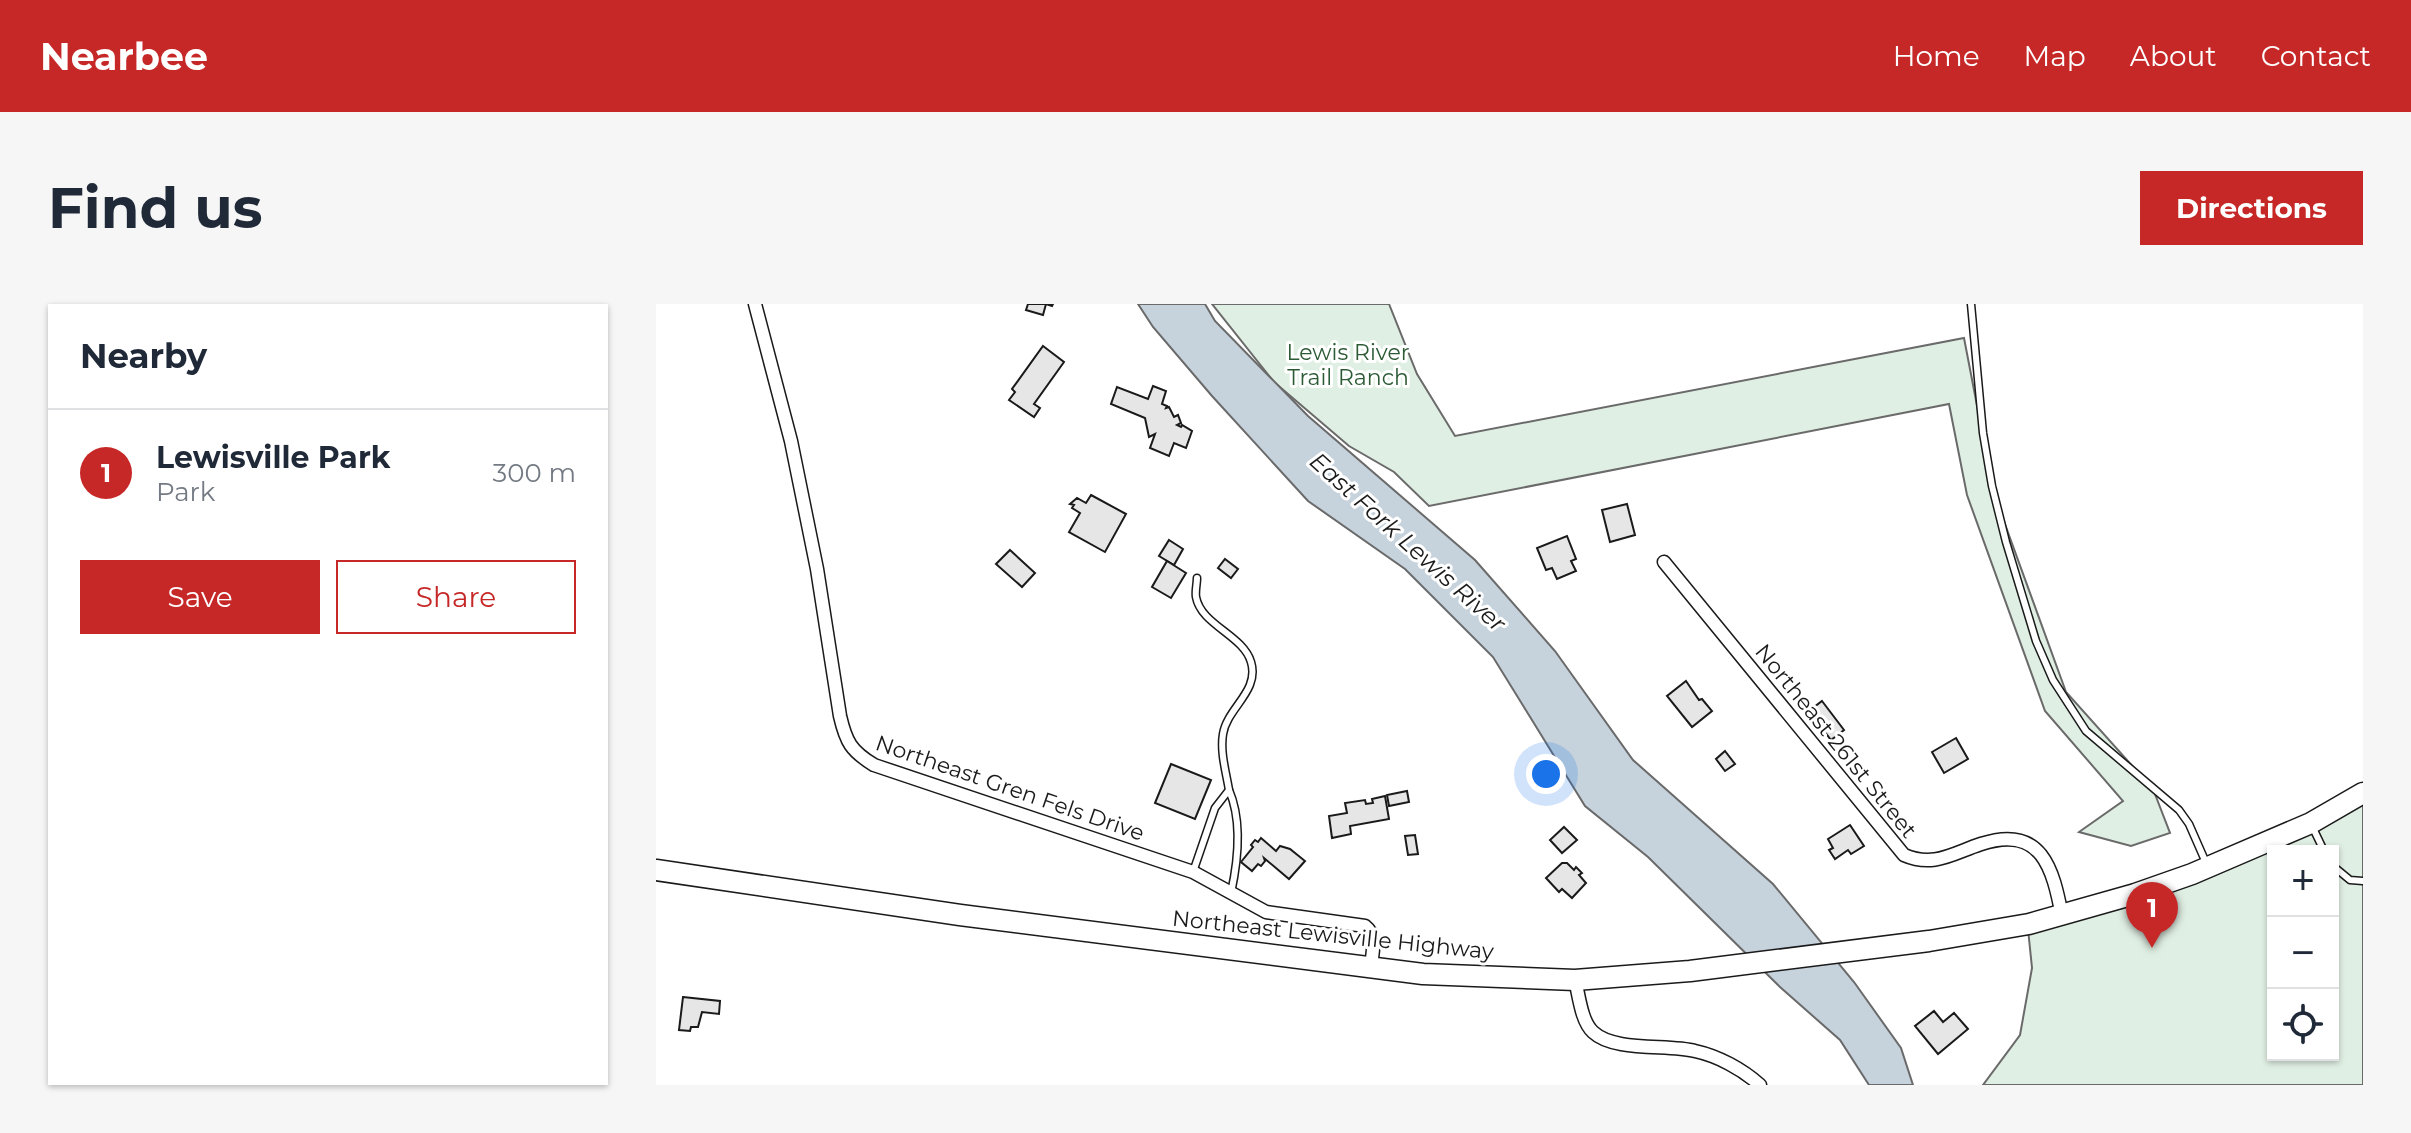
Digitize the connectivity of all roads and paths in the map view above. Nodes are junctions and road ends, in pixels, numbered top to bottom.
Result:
1 (755, 304) edge
2 (1971, 304) edge
3 (1664, 562) dead end
4 (1197, 578) dead end
5 (1229, 790) junction
6 (2363, 793) edge
7 (2311, 823) junction
8 (2321, 845) edge
9 (2208, 868) junction
10 (656, 870) edge
11 (2339, 871) edge
12 (1193, 872) junction
13 (2363, 881) edge
14 (1231, 893) junction
15 (2062, 916) junction
16 (1371, 967) junction
17 (1575, 980) junction
18 (1760, 1085) edge

1 - 12 street, Northeast Gren Fels Drive
2 - 9 lane
3 - 15 street, Northeast 261st Street
4 - 5 lane
5 - 12 lane
5 - 14 lane
6 - 7 main road, Northeast Lewisville Highway
7 - 8 lane
7 - 9 main road, Northeast Lewisville Highway
9 - 15 main road, Northeast Lewisville Highway
10 - 16 main road, Northeast Lewisville Highway
11 - 13 lane
12 - 14 street, Northeast Gren Fels Drive
14 - 16 street, Northeast Gren Fels Drive
15 - 17 main road, Northeast Lewisville Highway
16 - 17 main road, Northeast Lewisville Highway
17 - 18 street

